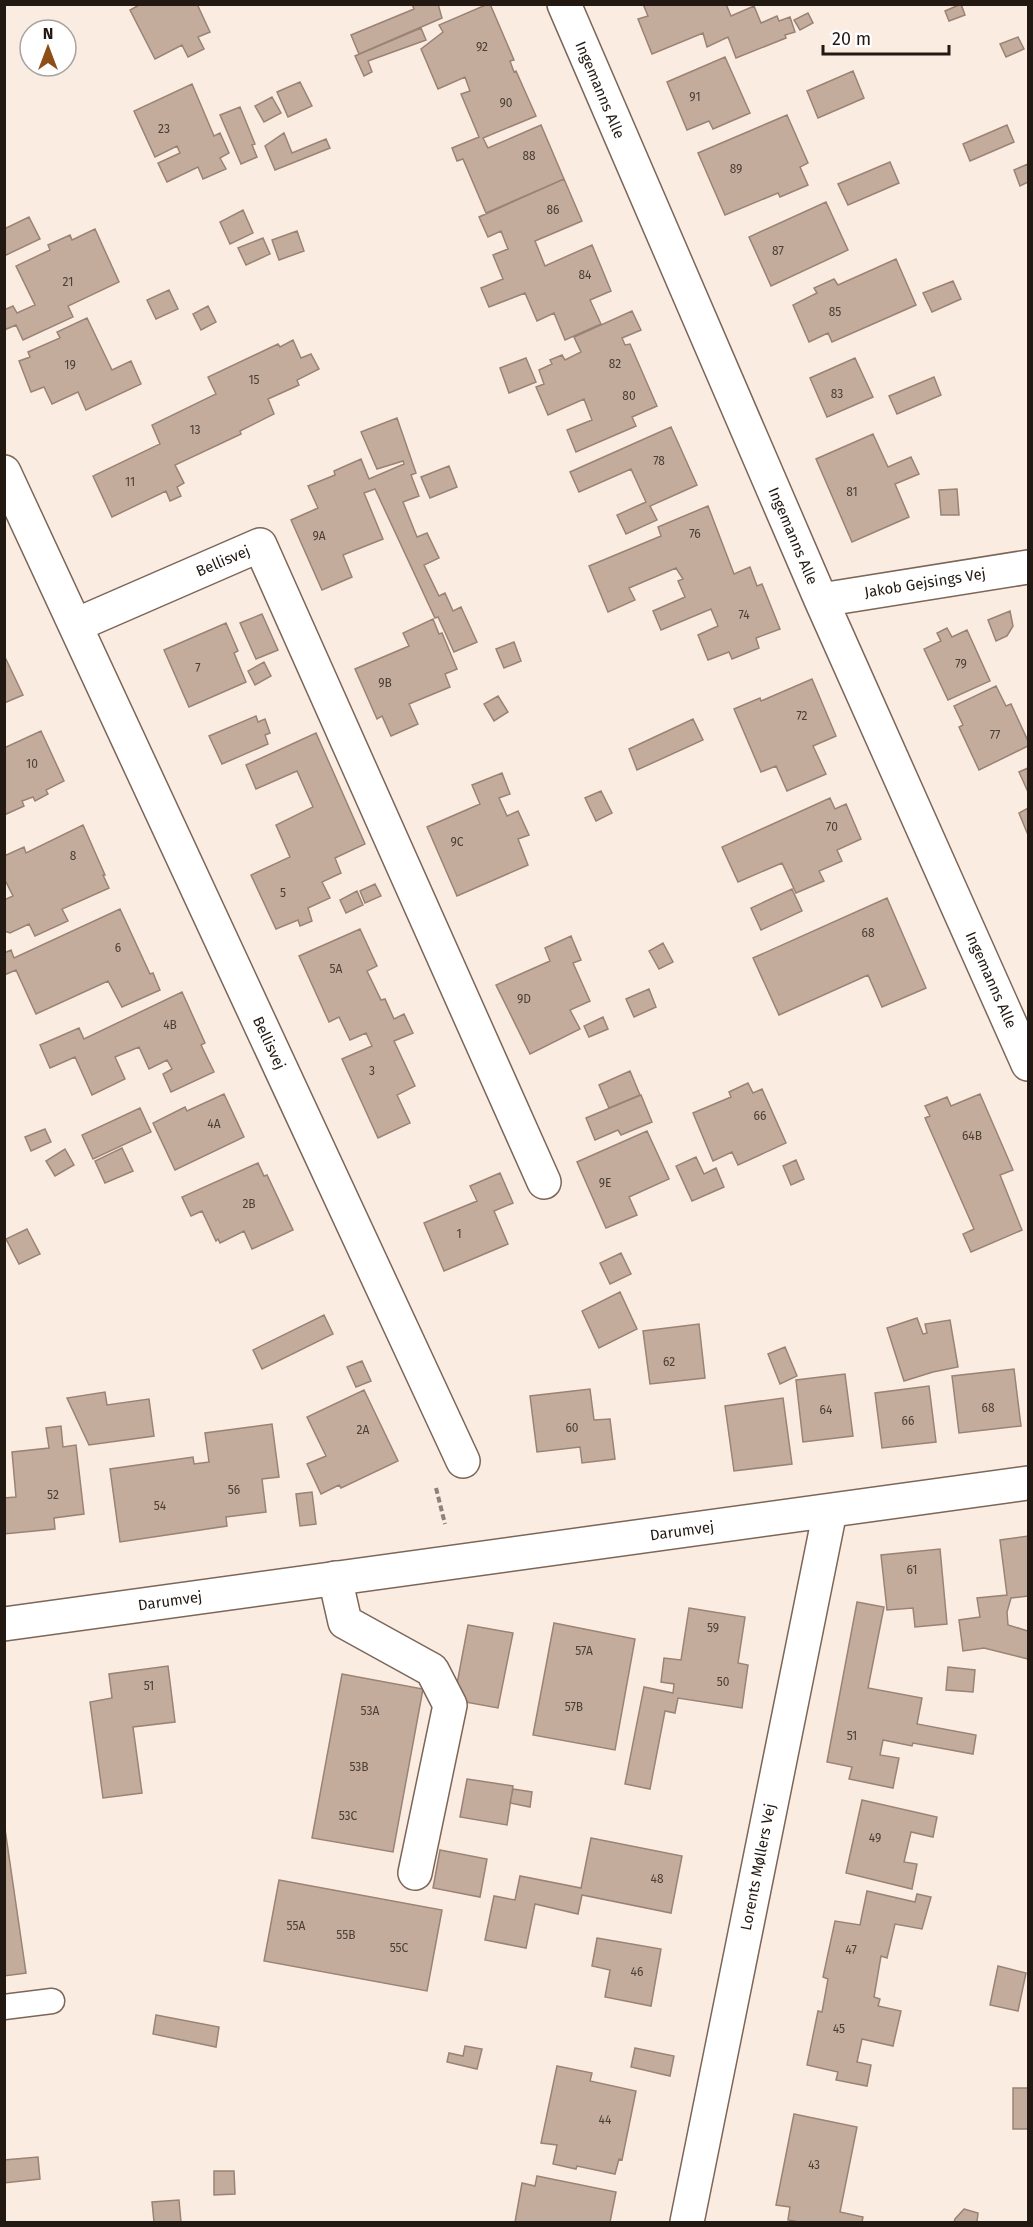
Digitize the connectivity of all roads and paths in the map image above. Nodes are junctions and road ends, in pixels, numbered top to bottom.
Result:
1 (564, 4) edge
2 (4, 472) edge
3 (1029, 567) edge
4 (821, 600) junction
5 (75, 625) junction
6 (1029, 1064) edge
7 (544, 1182) dead end
8 (463, 1461) dead end
9 (1029, 1483) edge
10 (830, 1511) junction
11 (335, 1578) junction
12 (4, 1624) edge
13 (415, 1874) dead end
14 (52, 2001) dead end
15 (4, 2007) edge
16 (687, 2223) edge

1 - 4 street, Ingemanns Alle
2 - 5 street, Bellisvej
3 - 4 street, Jakob Gejsings Vej
4 - 6 street, Ingemanns Alle
5 - 7 street, Bellisvej
5 - 8 street, Bellisvej
9 - 10 street, Darumvej
10 - 11 street, Darumvej
10 - 16 street, Lorents Møllers Vej
11 - 12 street, Darumvej
11 - 13 street
14 - 15 lane

